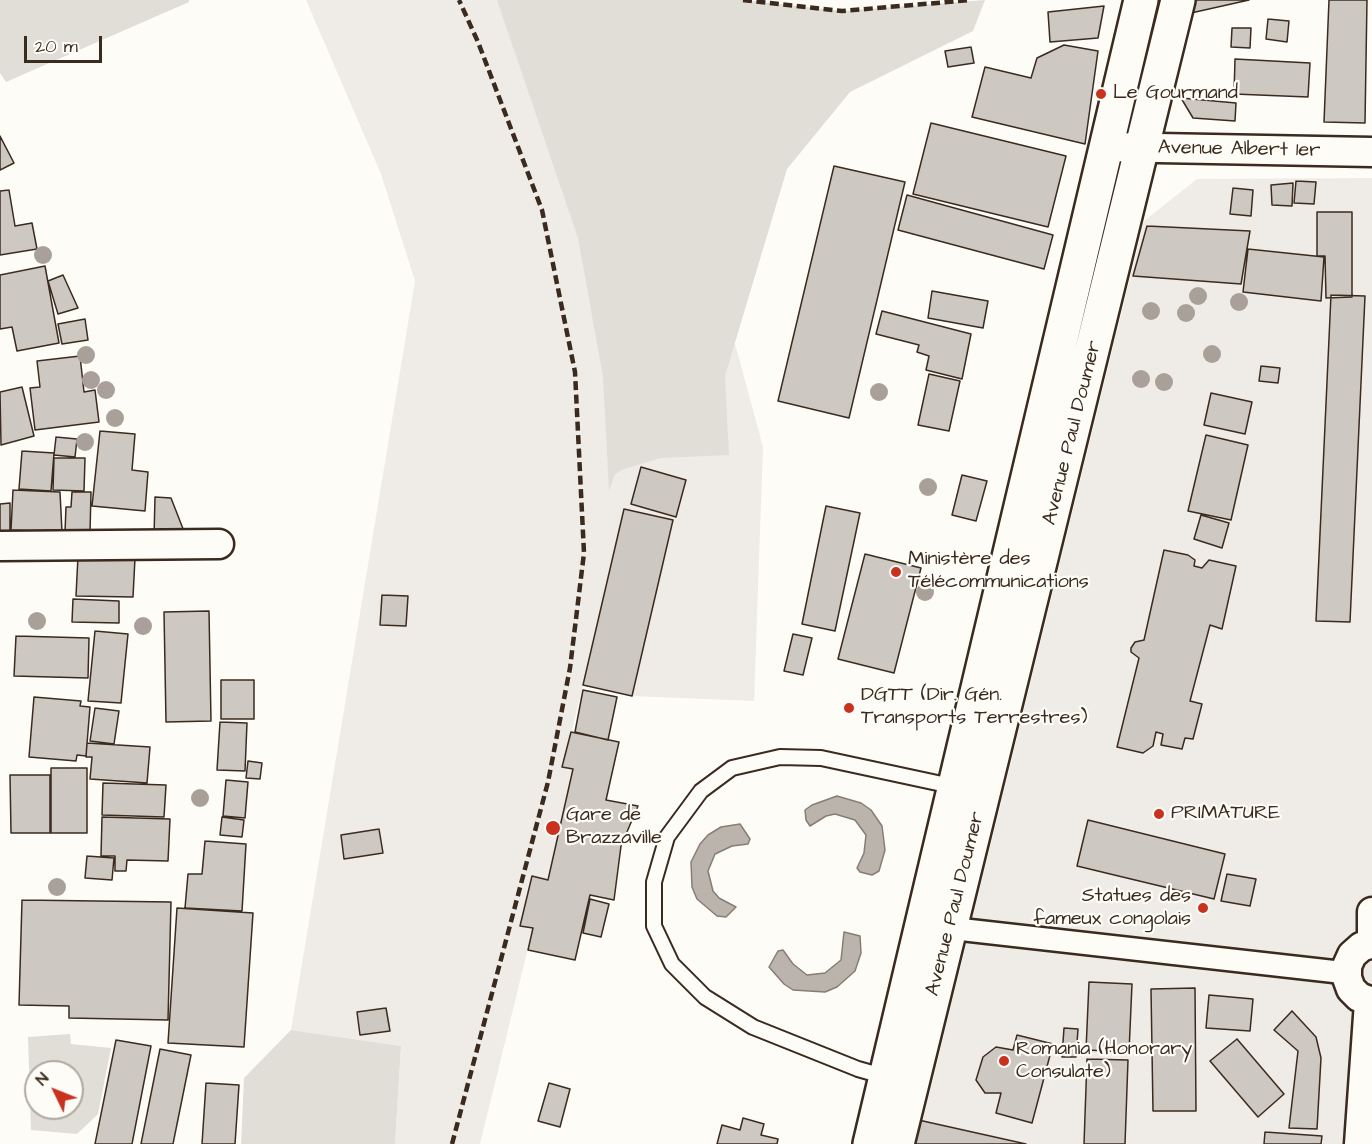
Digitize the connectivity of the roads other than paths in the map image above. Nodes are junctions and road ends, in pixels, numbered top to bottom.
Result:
1 (1141, 0) edge
2 (1179, 0) edge
3 (1105, 147) junction
4 (1144, 149) junction
5 (1372, 152) edge
6 (219, 544) dead end
7 (0, 546) edge
8 (1012, 613) junction
9 (969, 791) junction
10 (1372, 912) edge
11 (948, 928) junction
12 (1372, 943) edge
13 (1347, 973) junction
14 (1371, 1002) edge
15 (886, 1077) junction
16 (870, 1144) edge
17 (897, 1144) edge
18 (1359, 1144) edge

1 - 3 main road, Avenue Paul Doumer
2 - 4 main road, Avenue Paul Doumer
3 - 4 street, Avenue Albert 1er
3 - 8 main road, Avenue Paul Doumer
4 - 5 street, Avenue Albert 1er
4 - 8 main road, Avenue Paul Doumer
6 - 7 street
8 - 9 main road, Avenue Paul Doumer
9 - 11 main road, Avenue Paul Doumer
9 - 15 main road, Avenue Paul Doumer
9 - 15 lane
10 - 12 street
11 - 13 street
11 - 17 main road, Avenue Paul Doumer
12 - 13 street
13 - 14 street
14 - 18 street
15 - 16 main road, Avenue Paul Doumer

